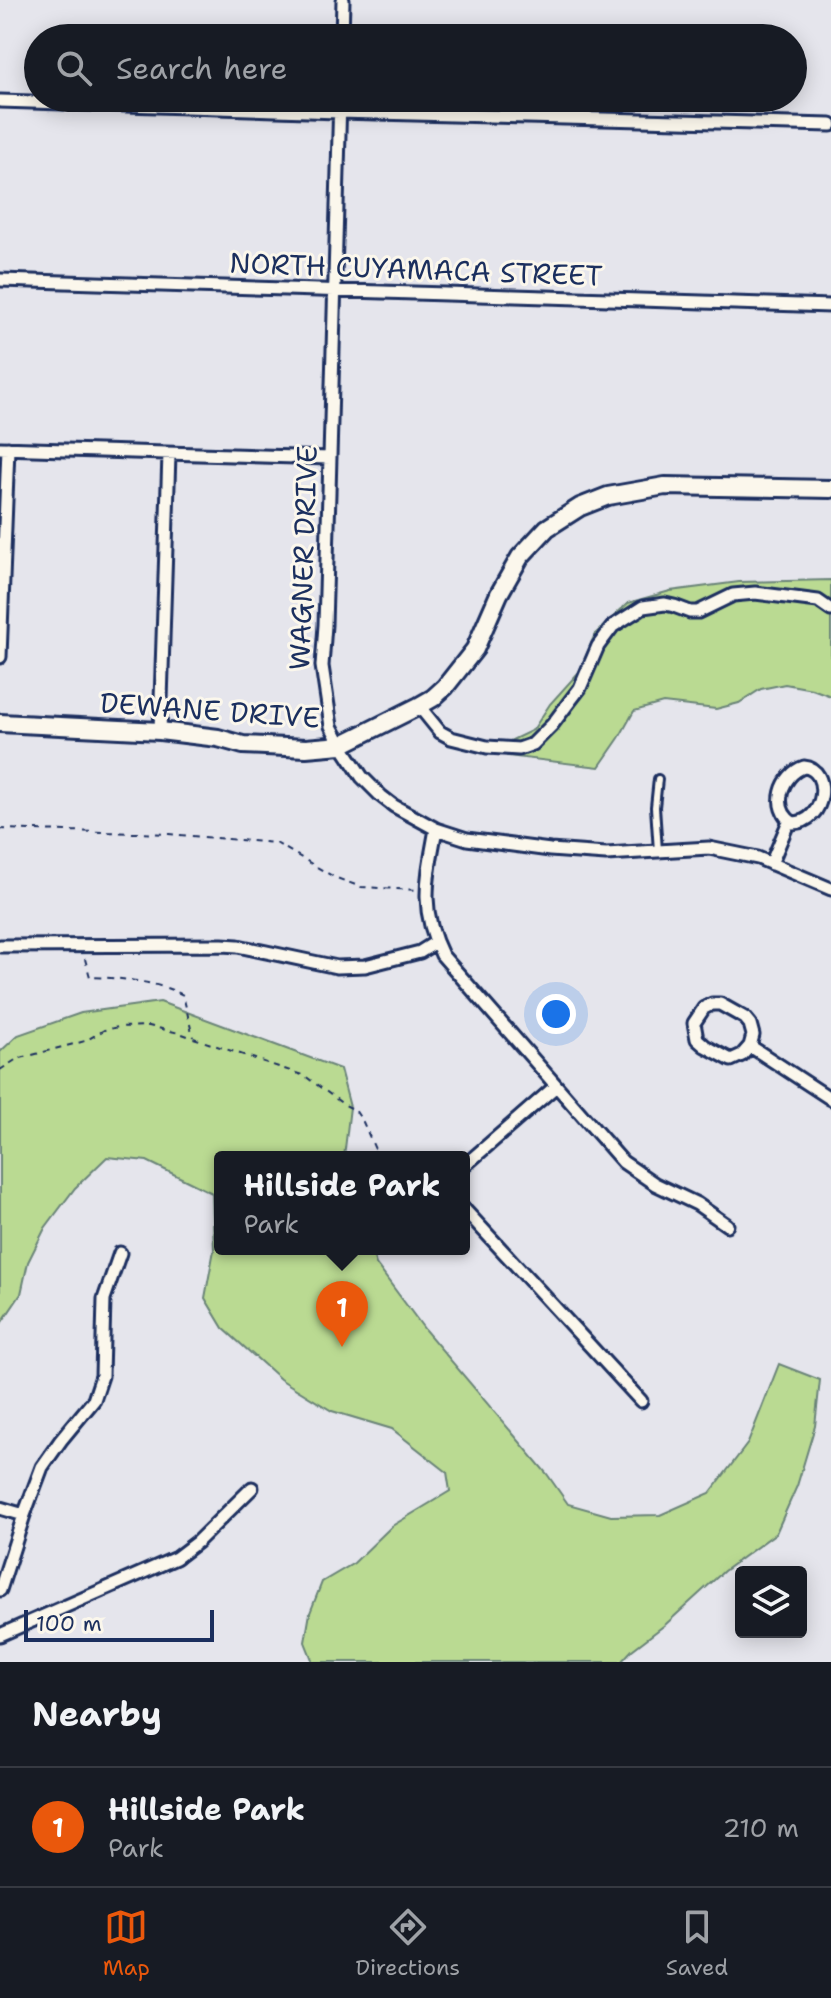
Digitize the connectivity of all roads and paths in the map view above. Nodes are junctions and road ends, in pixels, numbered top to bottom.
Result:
1 (343, 0) edge
2 (342, 24) edge
3 (0, 101) edge
4 (24, 102) edge
5 (339, 112) joint
6 (831, 125) edge
7 (0, 280) edge
8 (335, 291) junction
9 (831, 306) edge
10 (4, 448) edge
11 (169, 454) junction
12 (330, 458) junction
13 (831, 489) edge
14 (831, 610) edge
15 (0, 657) edge
16 (419, 706) junction
17 (0, 723) edge
18 (160, 731) junction
19 (341, 745) junction
20 (658, 779) dead end
21 (789, 821) junction
22 (0, 829) edge
23 (436, 829) junction
24 (658, 851) junction
25 (771, 864) junction
26 (831, 889) edge
27 (426, 891) junction
28 (436, 942) junction
29 (0, 946) edge
30 (82, 946) junction
31 (193, 1038) junction
32 (750, 1046) junction
33 (0, 1070) edge
34 (556, 1086) junction
35 (831, 1099) edge
36 (376, 1151) edge
37 (470, 1161) edge
38 (470, 1216) edge
39 (727, 1225) dead end
40 (120, 1253) dead end
41 (641, 1401) dead end
42 (252, 1488) dead end
43 (0, 1508) edge
44 (24, 1515) junction
45 (0, 1590) edge
46 (0, 1635) edge

1 - 2 street
3 - 4 street
5 - 6 street
5 - 8 street, WAGNER DRIVE
7 - 8 street, NORTH CUYAMACA STREET
8 - 9 street, NORTH CUYAMACA STREET
8 - 12 street, WAGNER DRIVE
10 - 11 street
10 - 15 street
11 - 12 street
11 - 18 street
12 - 19 street, WAGNER DRIVE
13 - 16 street, DEWANE DRIVE
14 - 16 street
16 - 19 street, DEWANE DRIVE
17 - 18 street, DEWANE DRIVE
18 - 19 street, DEWANE DRIVE
19 - 23 street, WAGNER DRIVE
20 - 24 lane
21 - 21 street
21 - 25 street
22 - 27 path
23 - 24 street, WAGNER DRIVE
23 - 27 street
24 - 25 street, WAGNER DRIVE
25 - 26 street, WAGNER DRIVE
27 - 28 street
28 - 30 street
28 - 34 street
29 - 30 street
30 - 31 path
31 - 33 path
31 - 36 path
32 - 32 street
32 - 35 street
34 - 37 street
34 - 39 street
38 - 41 street
40 - 44 street
42 - 46 street
43 - 44 street
44 - 45 street

